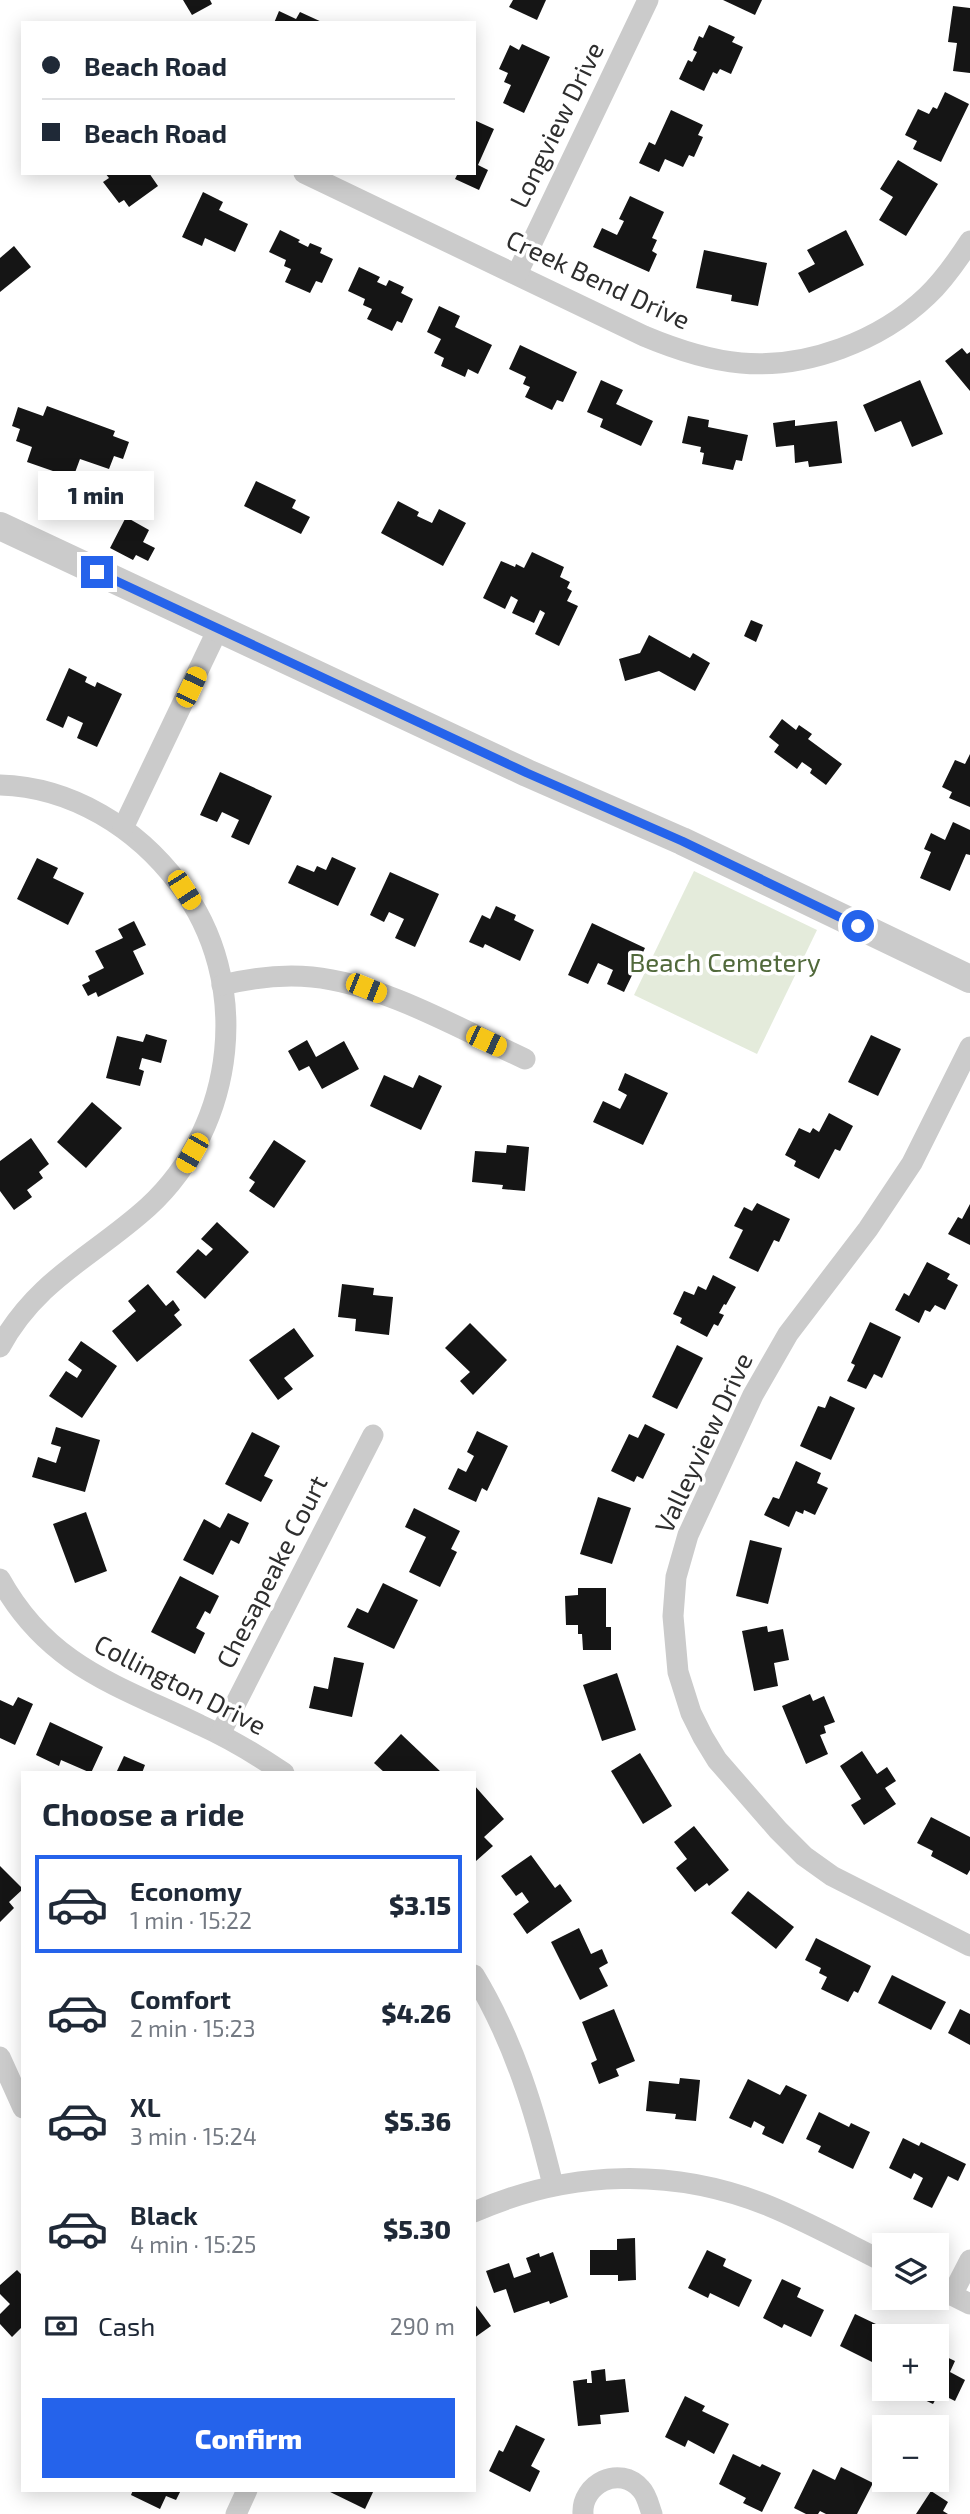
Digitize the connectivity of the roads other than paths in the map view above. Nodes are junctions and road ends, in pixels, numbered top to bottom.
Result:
1 (648, 0) edge
2 (308, 175) edge
3 (970, 241) edge
4 (517, 274) junction
5 (0, 526) edge
6 (218, 629) junction
7 (0, 785) edge
8 (123, 828) junction
9 (970, 979) edge
10 (222, 985) junction
11 (970, 1047) edge
12 (525, 1059) dead end
13 (0, 1348) edge
14 (373, 1435) dead end
15 (0, 1579) edge
16 (220, 1734) junction
17 (281, 1771) edge
18 (970, 1946) edge
19 (476, 1979) edge
20 (0, 2057) edge
21 (21, 2104) edge
22 (553, 2185) junction
23 (476, 2211) edge
24 (872, 2256) edge
25 (970, 2260) edge
26 (953, 2295) edge
27 (246, 2492) edge
28 (236, 2514) edge
29 (583, 2514) edge
30 (652, 2514) edge

1 - 4 street, Longview Drive
2 - 4 street, Creek Bend Drive
3 - 4 street, Creek Bend Drive
5 - 6 street
6 - 8 street
6 - 9 street
7 - 8 street
8 - 10 street
10 - 12 street
10 - 13 street
11 - 18 street, Valleyview Drive
14 - 16 street, Chesapeake Court
15 - 16 street, Collington Drive
16 - 17 street, Collington Drive
19 - 22 street
20 - 21 street
22 - 23 street
22 - 24 street
25 - 26 street
27 - 28 street
29 - 30 street

